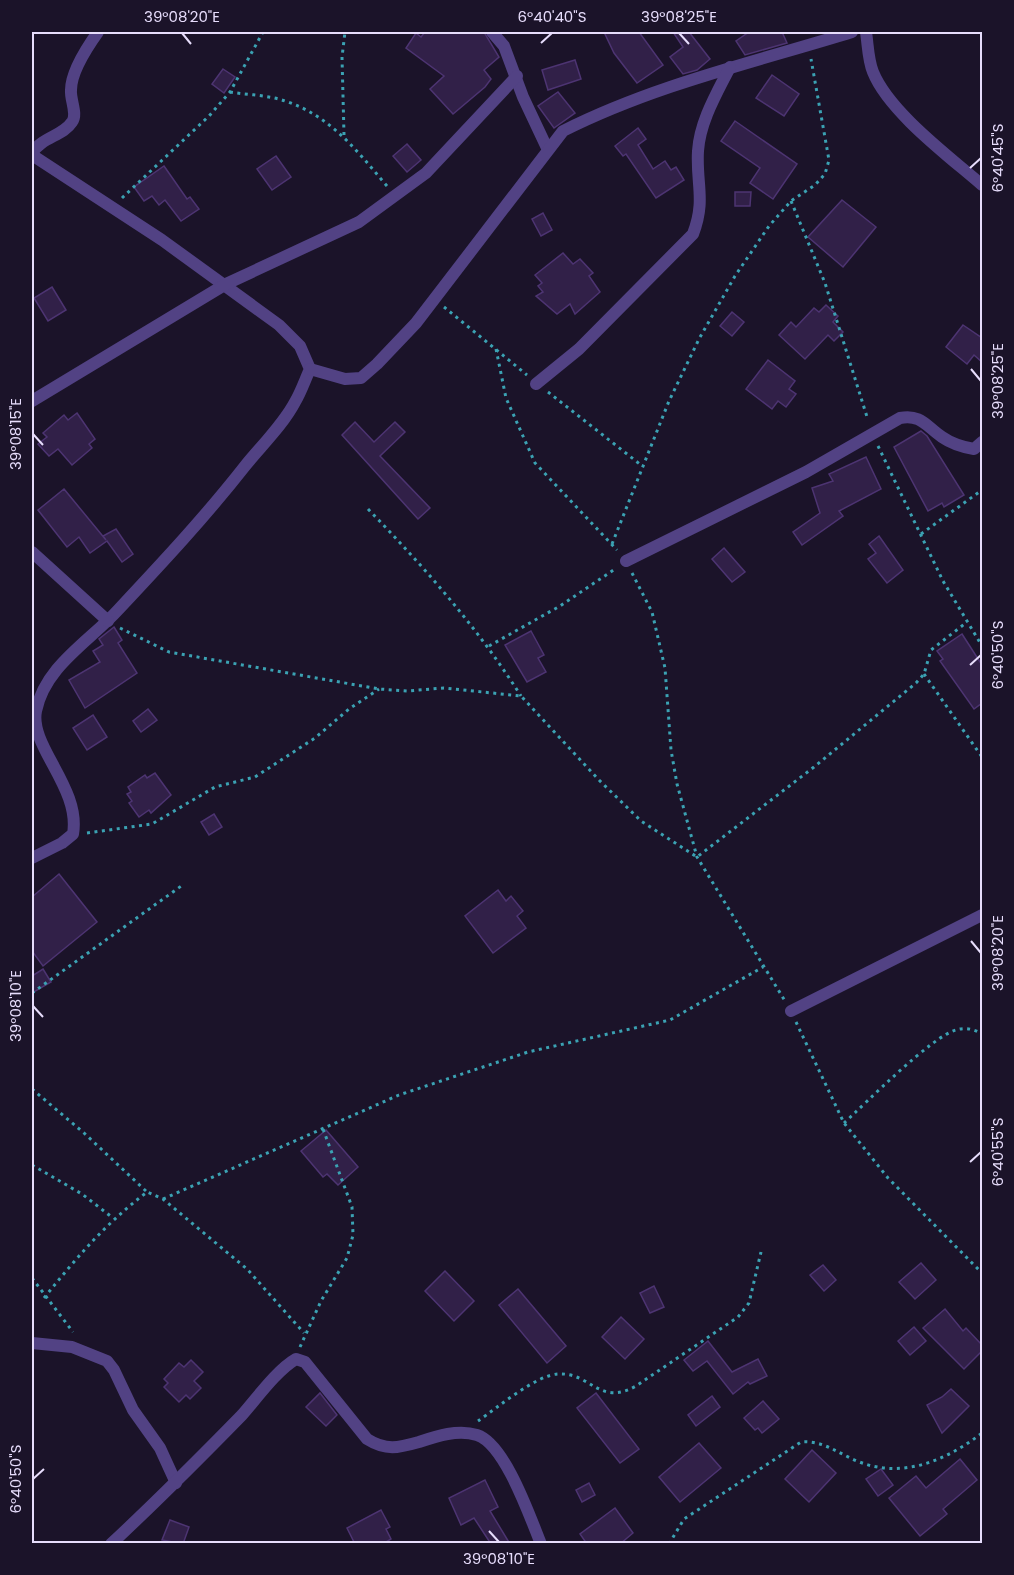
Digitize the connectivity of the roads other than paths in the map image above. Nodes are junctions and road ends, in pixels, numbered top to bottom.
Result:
1 (98, 32) edge
2 (492, 32) edge
3 (852, 32) edge
4 (866, 32) edge
5 (730, 67) junction
6 (517, 76) junction
7 (547, 148) junction
8 (32, 154) edge
9 (982, 185) edge
10 (226, 284) junction
11 (310, 369) junction
12 (536, 384) dead end
13 (32, 398) edge
14 (982, 442) edge
15 (32, 552) edge
16 (626, 561) road end
17 (108, 621) junction
18 (32, 858) edge
19 (982, 915) edge
20 (791, 1011) road end
21 (32, 1343) edge
22 (176, 1483) junction
23 (111, 1544) edge
24 (541, 1544) edge

1 - 8 street
2 - 6 street
3 - 5 street
4 - 9 street
5 - 7 street
5 - 12 street
6 - 7 street
6 - 10 street
7 - 11 street
8 - 10 street
10 - 11 street
10 - 13 street
11 - 17 street
14 - 16 street
15 - 17 street
17 - 18 street
19 - 20 street
21 - 22 street
22 - 23 street
22 - 24 street

